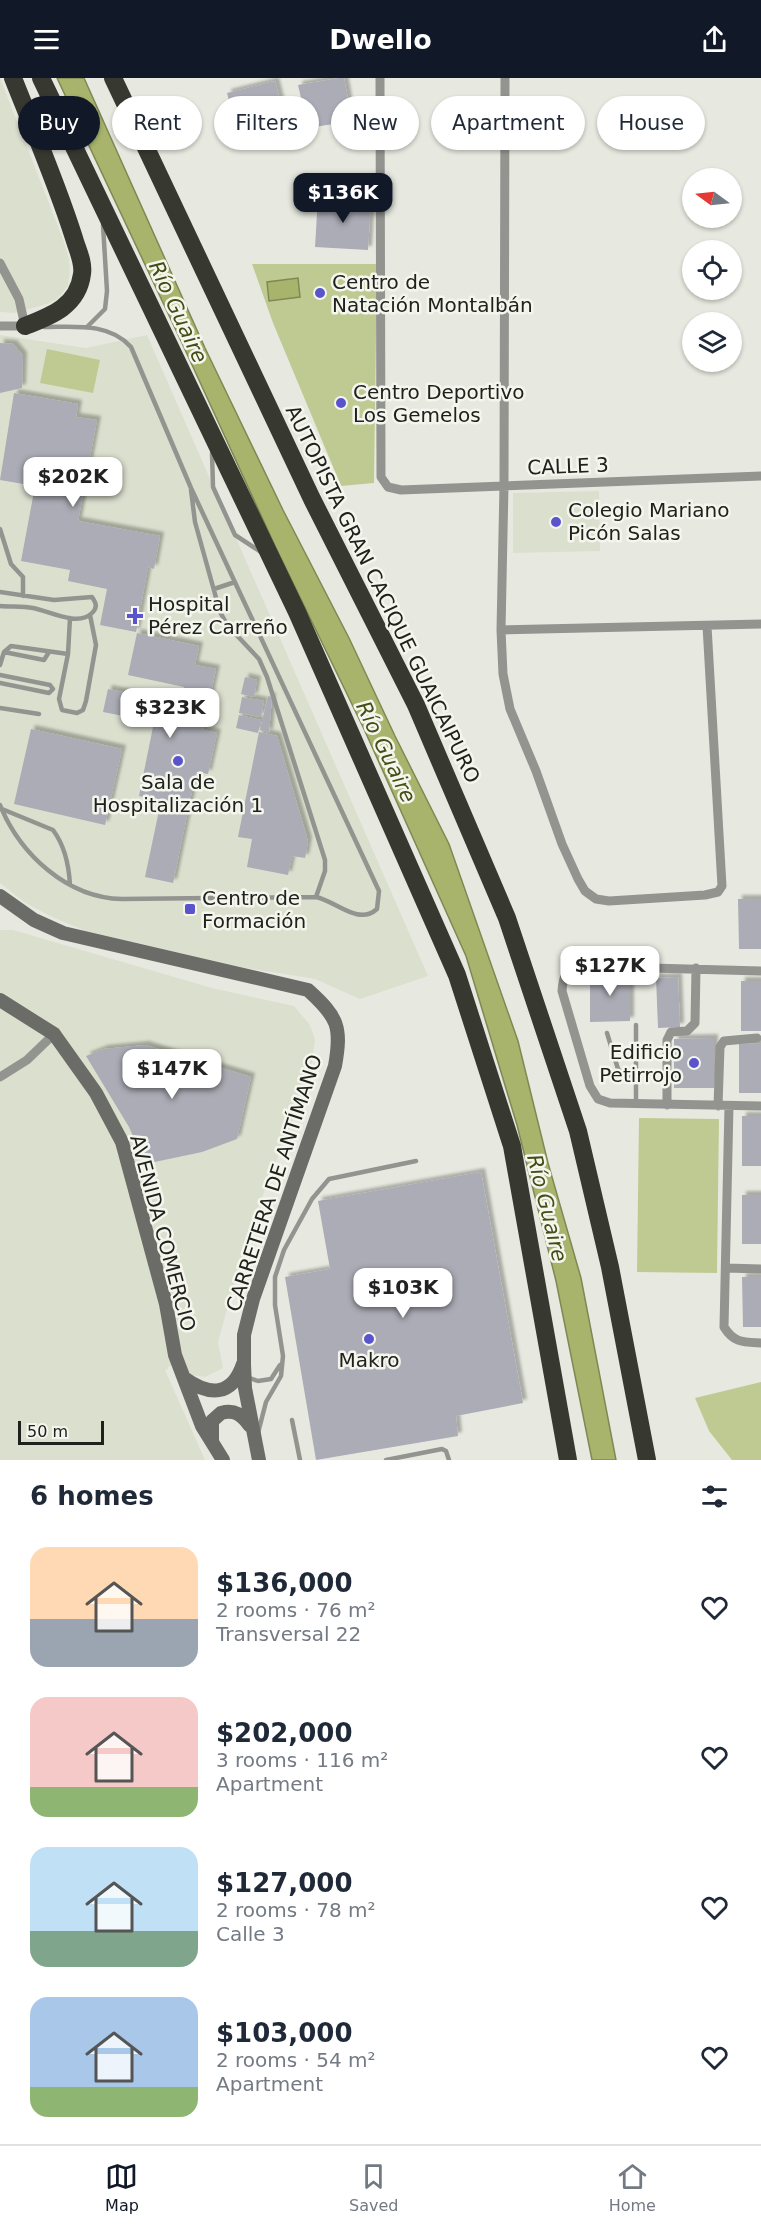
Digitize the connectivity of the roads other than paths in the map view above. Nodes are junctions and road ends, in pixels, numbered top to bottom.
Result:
1 (13, 78) edge
2 (41, 78) edge
3 (380, 78) edge
4 (505, 78) edge
5 (114, 80) edge
6 (102, 202) junction
7 (0, 263) edge
8 (0, 326) edge
9 (24, 326) junction
10 (88, 326) junction
11 (761, 476) edge
12 (504, 486) junction
13 (191, 488) junction
14 (0, 529) edge
15 (235, 582) junction
16 (214, 589) junction
17 (0, 592) edge
18 (22, 596) junction
19 (0, 606) edge
20 (90, 615) junction
21 (70, 618) junction
22 (761, 624) edge
23 (707, 626) junction
24 (501, 630) junction
25 (4, 652) junction
26 (49, 652) junction
27 (68, 654) junction
28 (0, 665) edge
29 (0, 675) edge
30 (0, 683) edge
31 (0, 708) edge
32 (39, 714) dead end
33 (1, 807) edge
34 (70, 885) junction
35 (0, 896) edge
36 (316, 897) junction
37 (696, 968) junction
38 (761, 971) edge
39 (0, 1000) edge
40 (636, 1025) dead end
41 (606, 1033) dead end
42 (54, 1034) junction
43 (757, 1038) dead end
44 (0, 1077) edge
45 (636, 1078) junction
46 (636, 1102) junction
47 (667, 1105) junction
48 (718, 1106) junction
49 (729, 1106) junction
50 (761, 1107) edge
51 (416, 1161) dead end
52 (726, 1268) junction
53 (761, 1269) edge
54 (761, 1343) edge
55 (283, 1356) junction
56 (244, 1369) junction
57 (184, 1378) junction
58 (292, 1420) dead end
59 (251, 1428) junction
60 (212, 1443) junction
61 (255, 1444) junction
62 (414, 1458) edge
63 (223, 1460) edge
64 (259, 1460) edge
65 (300, 1460) edge
66 (389, 1460) edge
67 (449, 1460) edge
68 (568, 1460) edge
69 (647, 1460) edge

1 - 9 highway
2 - 6 highway
3 - 12 street, CALLE 3
4 - 12 street
5 - 69 highway, AUTOPISTA GRAN CACIQUE GUAICAIPURO
6 - 10 lane
6 - 68 highway
7 - 9 street
8 - 9 street
9 - 10 lane
10 - 13 lane
11 - 12 street, CALLE 3
12 - 24 street
13 - 15 lane
13 - 16 lane
14 - 18 lane
15 - 16 lane
15 - 36 lane
16 - 36 lane
17 - 18 lane
18 - 20 lane
19 - 21 lane
20 - 21 lane
20 - 27 lane
21 - 27 lane
22 - 23 street
23 - 24 street
23 - 24 street
25 - 26 lane
25 - 26 lane
25 - 28 lane
26 - 27 lane
29 - 30 lane
31 - 32 lane
33 - 34 lane
33 - 34 lane
34 - 36 lane
35 - 56 main road, CARRETERA DE ANTÍMANO
37 - 38 street
37 - 46 street
37 - 47 street
39 - 42 main road, AVENIDA COMERCIO
40 - 45 lane
41 - 45 lane
42 - 44 street
42 - 57 main road, AVENIDA COMERCIO
43 - 48 street
45 - 46 lane
46 - 47 street
47 - 48 street
48 - 49 street
49 - 50 street
49 - 52 street
51 - 55 lane
52 - 53 street
52 - 54 street
55 - 56 lane
55 - 61 lane
56 - 57 main road
56 - 59 main road, CARRETERA DE ANTÍMANO
57 - 60 main road, AVENIDA COMERCIO
58 - 65 lane
59 - 60 main road
59 - 61 main road, CARRETERA DE ANTÍMANO
60 - 63 main road, AVENIDA COMERCIO
61 - 64 main road, CARRETERA DE ANTÍMANO
62 - 66 lane
62 - 67 lane

